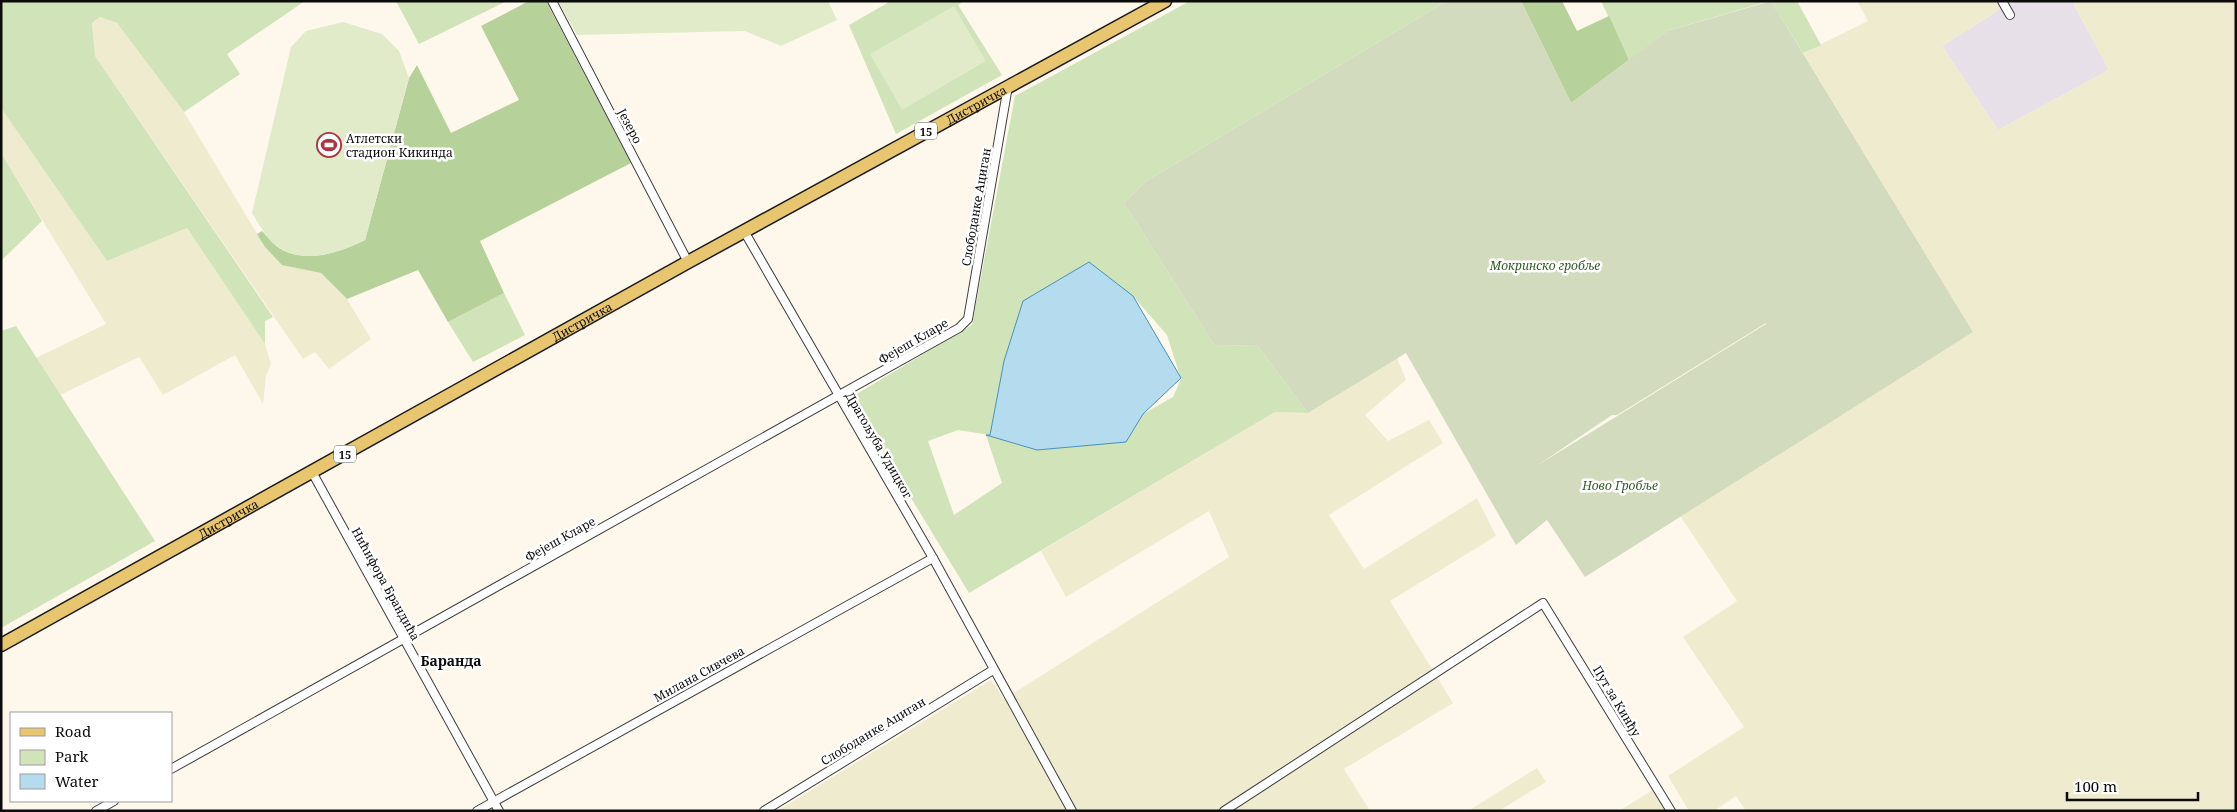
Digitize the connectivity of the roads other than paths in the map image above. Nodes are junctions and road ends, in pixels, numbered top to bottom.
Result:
1 (552, 1) edge
2 (1165, 1) edge
3 (2002, 1) edge
4 (2010, 14) dead end
5 (1008, 86) junction
6 (744, 232) junction
7 (688, 262) junction
8 (959, 328) joint
9 (838, 397) junction
10 (312, 472) junction
11 (933, 558) junction
12 (404, 639) junction
13 (1, 645) edge
14 (993, 670) junction
15 (172, 768) edge
16 (112, 802) edge
17 (494, 802) junction
18 (96, 811) edge
19 (477, 811) edge
20 (499, 811) edge
21 (764, 811) edge
22 (1072, 811) edge
23 (1224, 811) edge
24 (1671, 811) edge

1 - 7 street, Језеро
2 - 5 main road, Дистричка / 15
3 - 4 street
5 - 6 main road, Дистричка / 15
5 - 8 street, Слободанке Ациган
6 - 7 main road, Дистричка / 15
6 - 9 street, Драгољуба Удицког
7 - 10 main road, Дистричка / 15
8 - 9 street, Фејеш Кларе
9 - 11 street, Драгољуба Удицког
9 - 12 street, Фејеш Кларе
10 - 12 street, Нићифора Брандића
10 - 13 main road, Дистричка / 15
11 - 14 street, Драгољуба Удицког
11 - 17 street, Милана Сивчева
12 - 15 street, Фејеш Кларе
12 - 17 street, Нићифора Брандића
14 - 21 street, Слободанке Ациган
14 - 22 street, Драгољуба Удицког
16 - 18 street
17 - 19 street, Милана Сивчева
17 - 20 street, Нићифора Брандића
23 - 24 street, Пут за Кинђу

